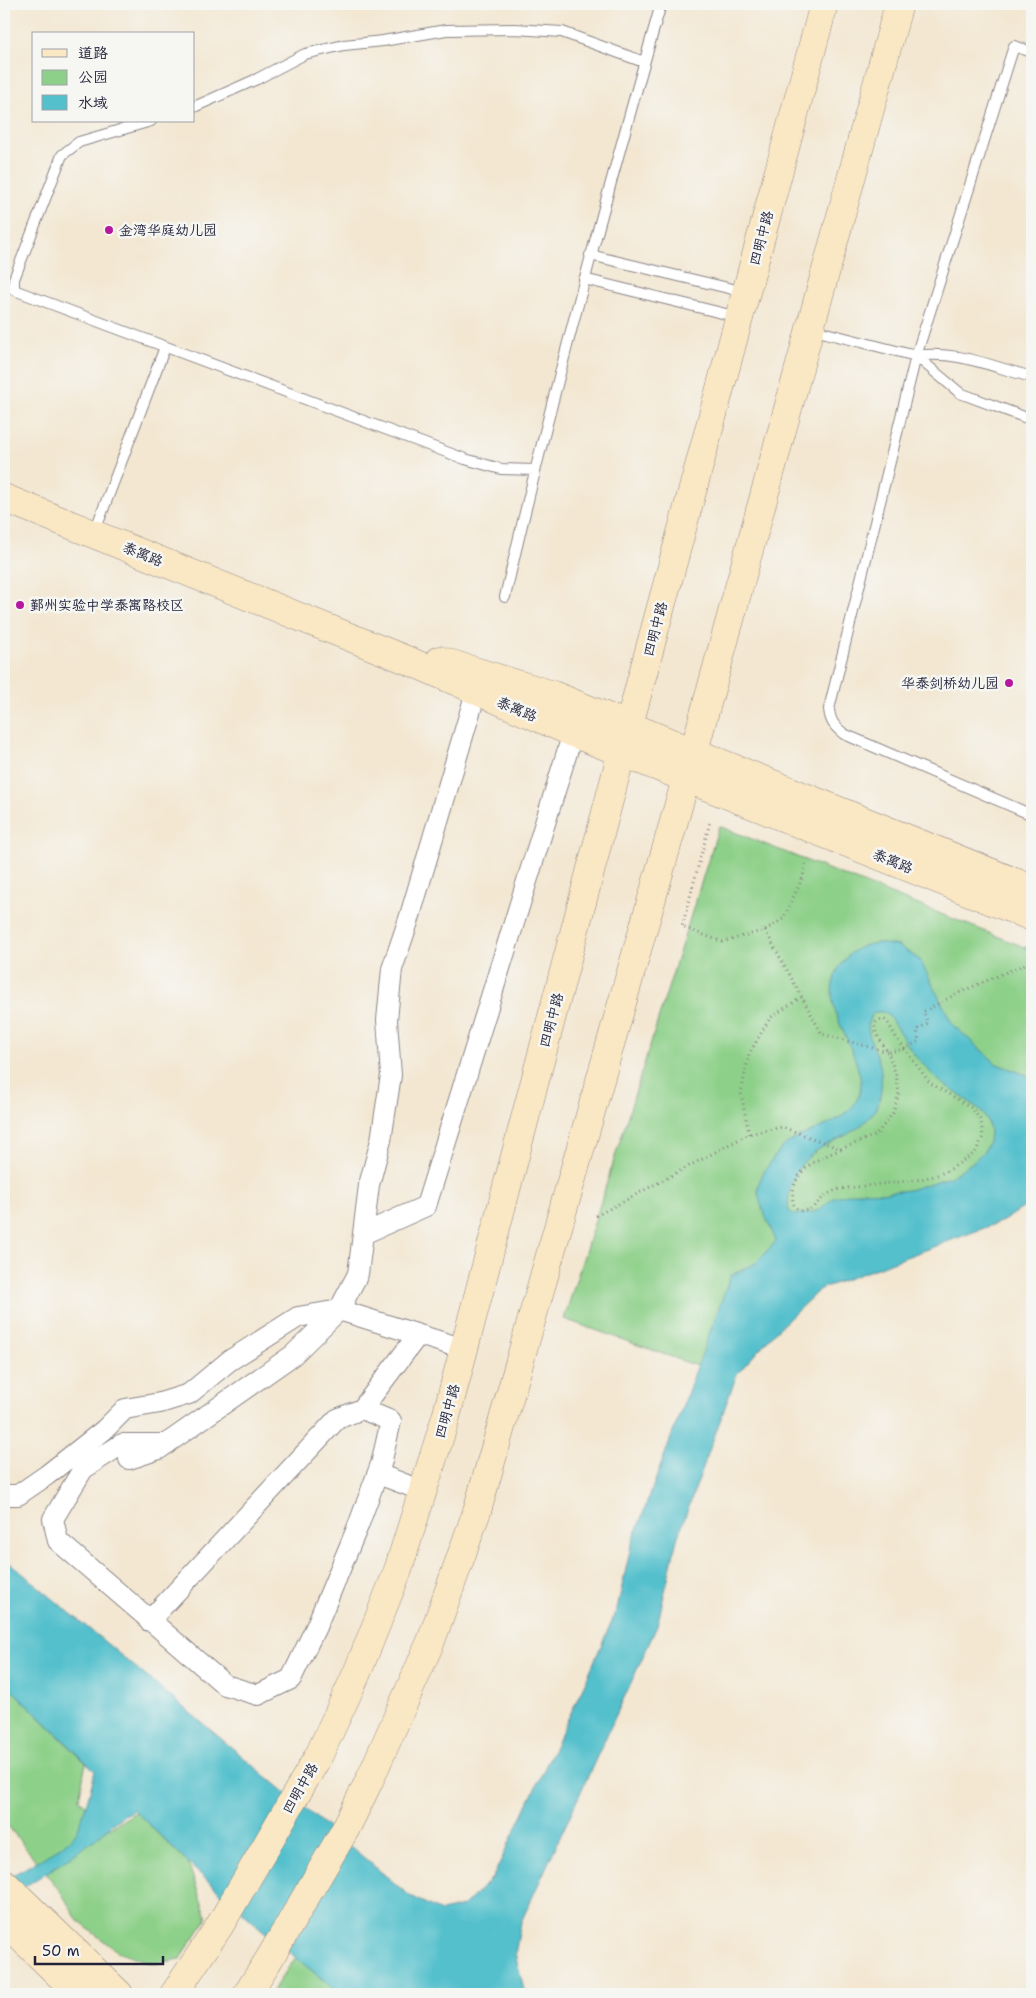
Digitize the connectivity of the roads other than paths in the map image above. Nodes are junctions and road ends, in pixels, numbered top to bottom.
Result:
1 (661, 4) edge
2 (824, 4) edge
3 (899, 4) edge
4 (1032, 52) edge
5 (644, 62) junction
6 (195, 107) edge
7 (148, 122) edge
8 (590, 255) junction
9 (584, 279) junction
10 (743, 305) junction
11 (810, 329) junction
12 (166, 347) junction
13 (916, 356) junction
14 (1032, 376) edge
15 (1032, 420) edge
16 (535, 470) junction
17 (4, 485) edge
18 (4, 498) edge
19 (98, 523) junction
20 (505, 597) dead end
21 (476, 692) junction
22 (629, 725) junction
23 (573, 733) junction
24 (694, 751) junction
25 (622, 752) junction
26 (686, 778) junction
27 (1032, 815) edge
28 (1032, 889) edge
29 (1032, 916) edge
30 (363, 1234) junction
31 (339, 1310) junction
32 (418, 1335) junction
33 (464, 1349) junction
34 (362, 1409) junction
35 (167, 1444) junction
36 (129, 1459) dead end
37 (378, 1474) junction
38 (423, 1491) junction
39 (4, 1495) edge
40 (150, 1620) junction
41 (4, 1883) edge
42 (4, 1921) edge
43 (79, 1994) edge
44 (119, 1994) edge
45 (174, 1994) edge
46 (247, 1994) edge

1 - 5 lane
2 - 10 main road, 四明中路
3 - 11 main road
4 - 13 lane
5 - 6 lane
5 - 8 lane
7 - 12 lane
8 - 9 lane
8 - 10 lane
9 - 10 lane
9 - 16 lane
10 - 22 main road, 四明中路
11 - 13 lane
11 - 24 main road
12 - 16 lane
12 - 19 lane
13 - 14 lane
13 - 15 lane
13 - 27 lane
16 - 20 lane
17 - 19 main road, 泰寓路
18 - 21 main road, 泰寓路
19 - 22 main road, 泰寓路
21 - 23 main road, 泰寓路
21 - 30 street
22 - 24 main road, 泰寓路
22 - 25 main road, 四明中路
23 - 25 main road, 泰寓路
23 - 30 street
24 - 26 main road
24 - 28 main road, 泰寓路
25 - 26 main road, 泰寓路
25 - 33 main road, 四明中路
26 - 29 main road, 泰寓路
26 - 46 main road
30 - 31 street
31 - 32 street
31 - 35 street
31 - 39 street
32 - 33 street
32 - 34 street
33 - 38 main road, 四明中路
34 - 37 street
34 - 40 street
35 - 36 street
35 - 40 street
37 - 38 street
37 - 40 street
38 - 45 main road, 四明中路
41 - 44 main road
42 - 43 main road

